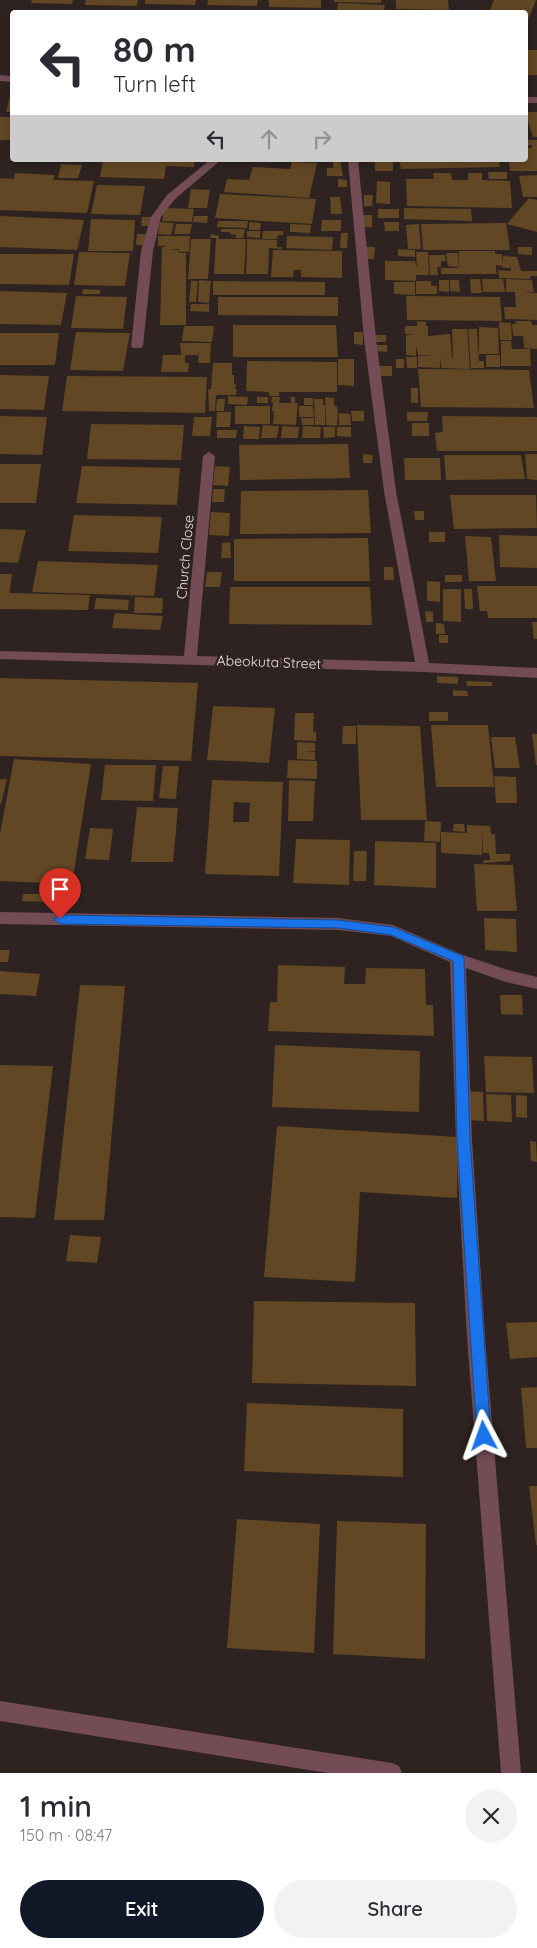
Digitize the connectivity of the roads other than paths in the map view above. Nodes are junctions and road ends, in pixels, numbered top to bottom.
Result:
1 (214, 162) edge
2 (353, 162) edge
3 (137, 346) dead end
4 (209, 456) dead end
5 (0, 655) edge
6 (190, 659) junction
7 (423, 667) junction
8 (537, 673) edge
9 (0, 918) edge
10 (458, 959) junction
11 (537, 983) edge
12 (0, 1711) edge
13 (392, 1773) edge
14 (511, 1773) edge

1 - 3 street
2 - 7 street
4 - 6 street, Church Close
5 - 6 street, Abeokuta Street
6 - 7 street, Abeokuta Street
7 - 8 street, Abeokuta Street
9 - 10 street
10 - 11 street
10 - 14 street
12 - 13 street

